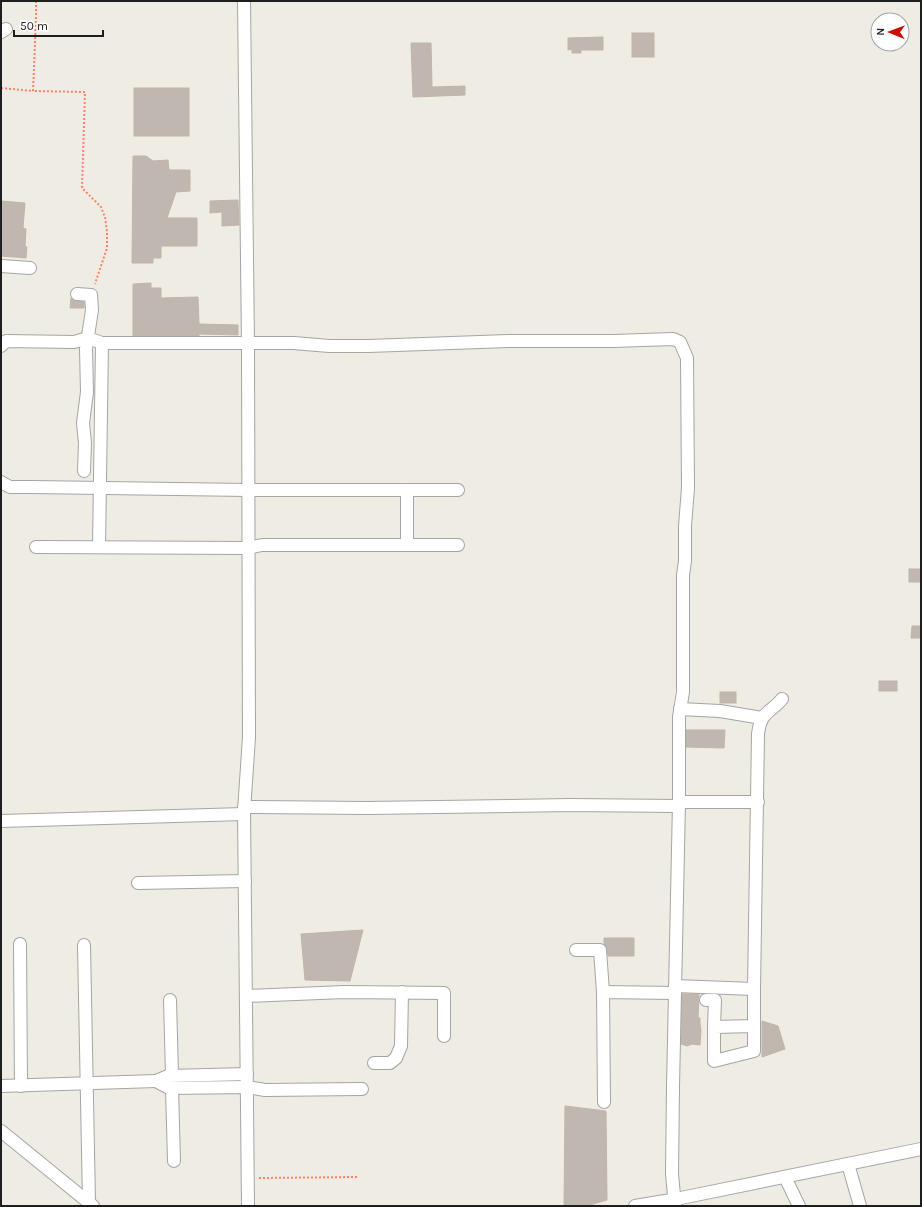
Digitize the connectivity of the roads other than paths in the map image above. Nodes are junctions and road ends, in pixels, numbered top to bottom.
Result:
1 (244, 1) edge
2 (1, 266) edge
3 (30, 268) dead end
4 (77, 294) dead end
5 (88, 338) junction
6 (102, 343) junction
7 (248, 344) junction
8 (1, 346) edge
9 (84, 471) dead end
10 (1, 482) edge
11 (100, 488) junction
12 (248, 490) junction
13 (407, 490) junction
14 (458, 490) dead end
15 (407, 545) junction
16 (458, 545) dead end
17 (36, 547) dead end
18 (99, 547) junction
19 (248, 548) junction
20 (782, 699) dead end
21 (680, 709) junction
22 (762, 718) junction
23 (758, 802) junction
24 (679, 804) junction
25 (244, 811) junction
26 (1, 821) edge
27 (245, 881) junction
28 (138, 883) dead end
29 (20, 944) dead end
30 (84, 945) dead end
31 (576, 950) dead end
32 (754, 989) junction
33 (675, 990) junction
34 (402, 992) junction
35 (603, 992) junction
36 (246, 996) junction
37 (170, 1000) dead end
38 (706, 1000) dead end
39 (754, 1026) junction
40 (714, 1028) junction
41 (444, 1036) dead end
42 (374, 1063) dead end
43 (247, 1074) junction
44 (172, 1075) junction
45 (156, 1081) junction
46 (87, 1083) junction
47 (1, 1086) edge
48 (21, 1086) junction
49 (247, 1087) junction
50 (172, 1088) junction
51 (362, 1089) dead end
52 (604, 1102) dead end
53 (1, 1131) edge
54 (921, 1149) edge
55 (174, 1161) dead end
56 (848, 1164) junction
57 (785, 1177) junction
58 (675, 1203) edge
59 (91, 1204) edge
60 (248, 1206) edge
61 (635, 1206) edge
62 (800, 1206) edge
63 (860, 1206) edge

1 - 7 street
2 - 3 street
4 - 5 street
5 - 6 street
5 - 8 street
5 - 9 street
6 - 7 street
6 - 11 street
7 - 12 street
7 - 21 street
10 - 11 street
11 - 12 street
11 - 18 street
12 - 13 street
12 - 19 street
13 - 14 street
13 - 15 street
15 - 16 street
15 - 19 street
17 - 18 street
18 - 19 street
19 - 25 street
20 - 22 street
21 - 22 street
21 - 24 street
22 - 23 street
23 - 24 street
23 - 32 street
24 - 25 street
24 - 33 street
25 - 26 street
25 - 27 street
27 - 28 street
27 - 36 street
29 - 48 street
30 - 46 street
31 - 35 street
32 - 33 street
32 - 39 street
33 - 35 street
33 - 58 street
34 - 36 street
34 - 41 street
34 - 42 street
35 - 52 street
36 - 43 street
37 - 44 street
38 - 40 street
39 - 40 street
39 - 40 street
43 - 44 street
43 - 49 street
44 - 45 street
45 - 46 street
45 - 50 street
46 - 48 street
46 - 59 street
47 - 48 street
49 - 50 street
49 - 51 street
49 - 60 street
50 - 55 street
53 - 59 street
54 - 56 street
56 - 57 street
56 - 63 street
57 - 58 street
57 - 62 street
58 - 61 street

